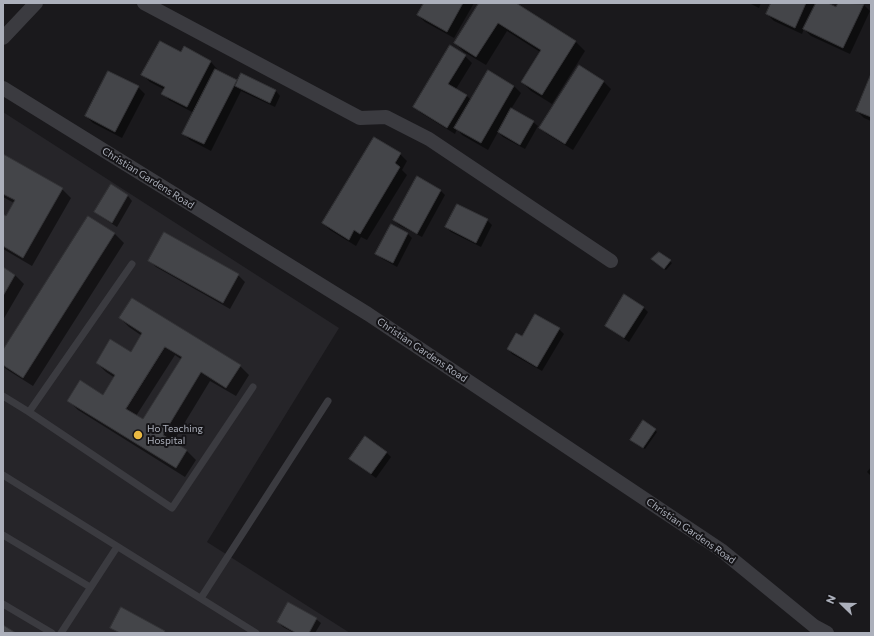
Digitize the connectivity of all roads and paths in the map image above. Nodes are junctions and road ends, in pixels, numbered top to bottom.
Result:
1 (36, 3) edge
2 (144, 3) edge
3 (3, 38) edge
4 (3, 88) edge
5 (611, 261) dead end
6 (132, 264) dead end
7 (253, 387) dead end
8 (3, 396) edge
9 (328, 401) dead end
10 (29, 412) junction
11 (3, 475) edge
12 (3, 535) edge
13 (117, 547) junction
14 (90, 587) junction
15 (201, 598) junction
16 (3, 604) edge
17 (52, 633) edge
18 (61, 633) edge
19 (256, 633) edge
20 (827, 633) edge

1 - 3 street
2 - 5 street
4 - 20 street, Christian Gardens Road
6 - 10 lane
7 - 10 lane
8 - 10 lane
9 - 15 lane
11 - 13 lane
12 - 14 lane
13 - 14 lane
13 - 15 lane
14 - 18 lane
15 - 19 lane
16 - 17 lane

